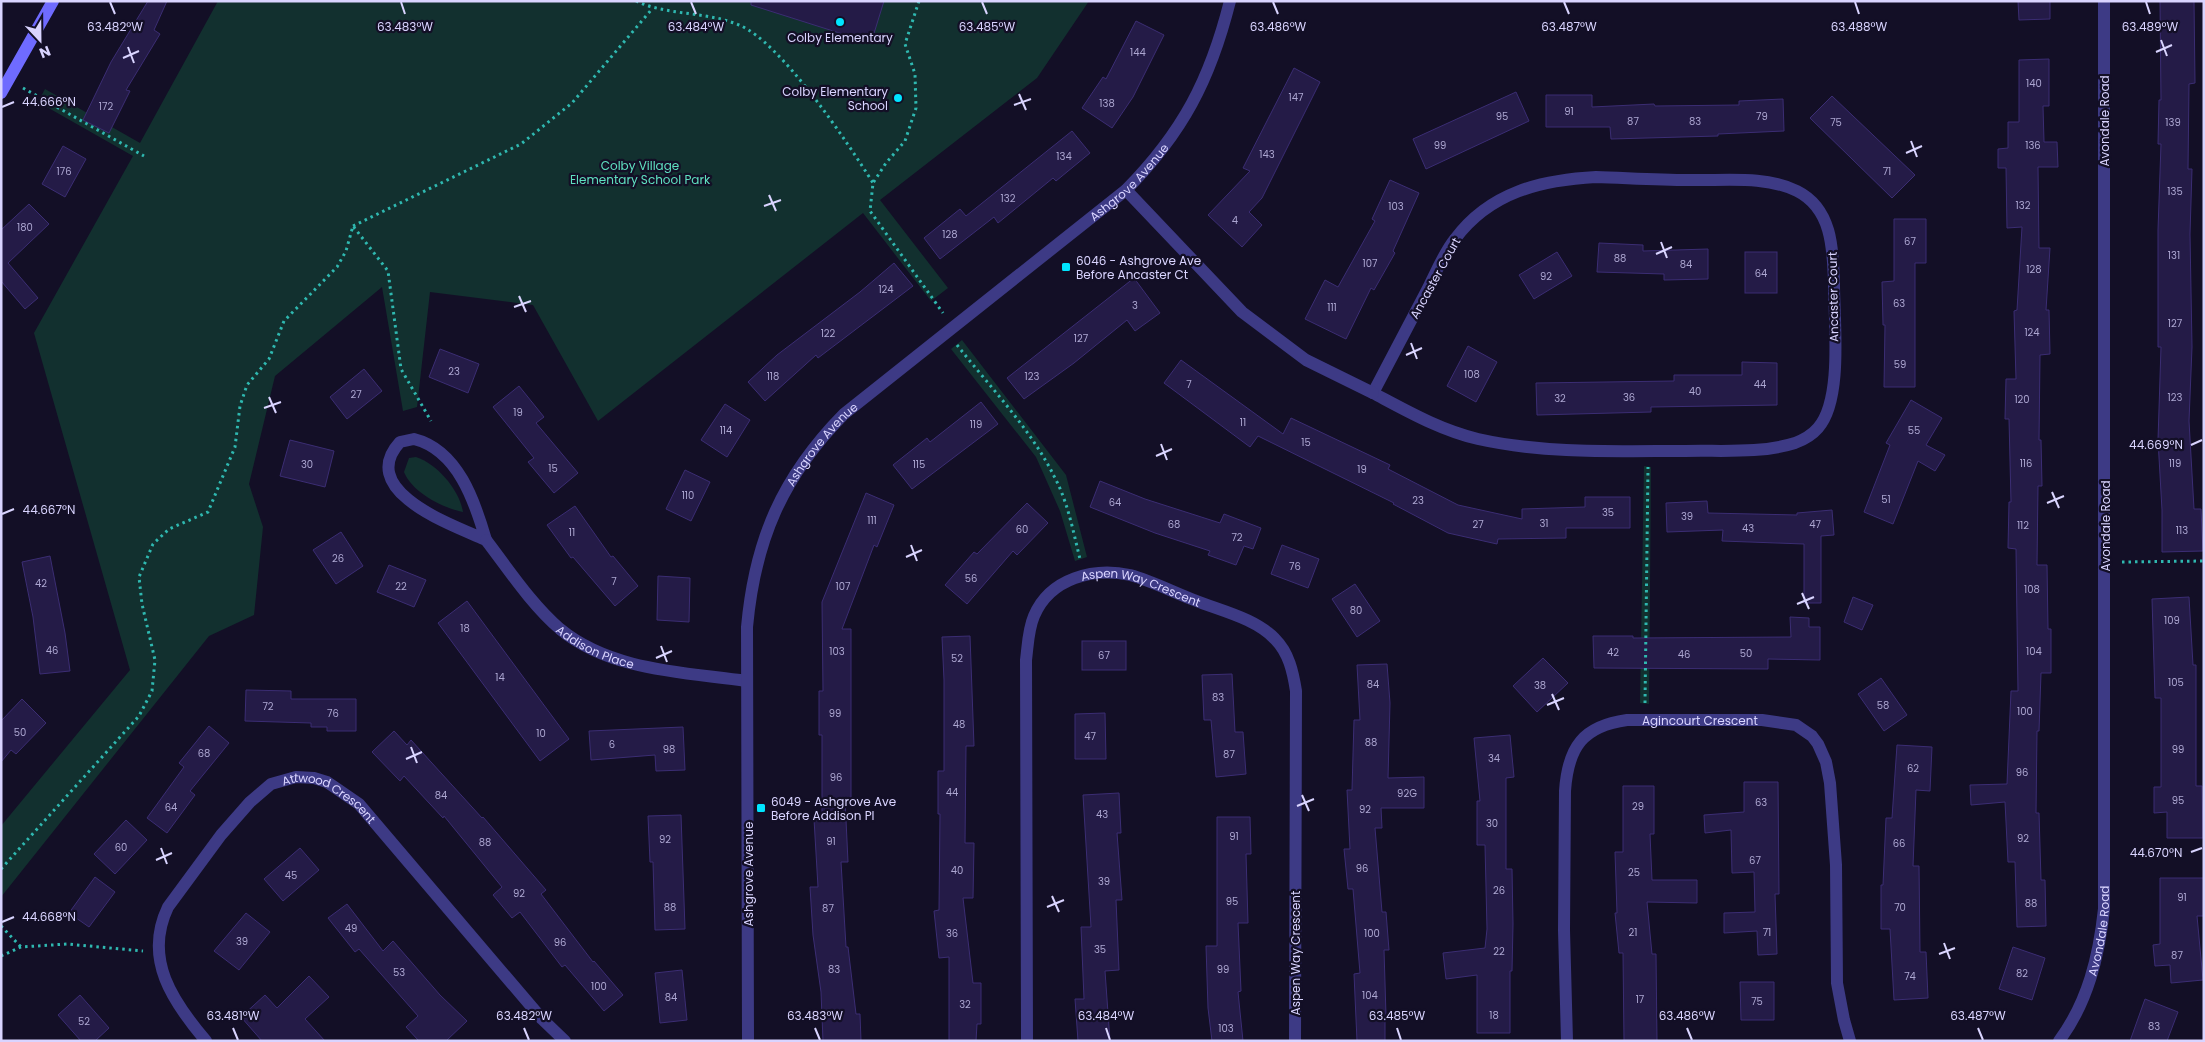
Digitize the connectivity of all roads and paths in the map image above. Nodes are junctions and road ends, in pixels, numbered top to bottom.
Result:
1 (53, 1) edge
2 (636, 1) edge
3 (919, 1) edge
4 (1230, 1) edge
5 (2104, 1) edge
6 (652, 9) junction
7 (9, 80) junction
8 (1, 93) edge
9 (144, 156) dead end
10 (873, 183) junction
11 (1126, 190) junction
12 (353, 226) junction
13 (954, 326) junction
14 (1373, 393) junction
15 (431, 421) dead end
16 (1648, 451) junction
17 (486, 540) junction
18 (2204, 561) edge
19 (2105, 562) junction
20 (1084, 574) junction
21 (746, 681) junction
22 (1645, 719) junction
23 (1, 869) edge
24 (1, 926) edge
25 (21, 947) junction
26 (158, 953) junction
27 (1, 956) edge
28 (206, 1041) edge
29 (565, 1041) edge
30 (748, 1041) edge
31 (1027, 1041) edge
32 (1295, 1041) edge
33 (1567, 1041) edge
34 (1850, 1041) edge
35 (2059, 1041) edge

1 - 7 street
2 - 6 path
3 - 10 path
4 - 11 street, Ashgrove Avenue
5 - 19 street, Avondale Road
6 - 10 path
6 - 12 path
7 - 8 street
7 - 9 path
10 - 13 path
11 - 13 street, Ashgrove Avenue
11 - 14 street, Ancaster Court
12 - 15 path
12 - 23 path
13 - 20 path
13 - 21 street, Ashgrove Avenue
14 - 16 street, Ancaster Court
14 - 16 street, Ancaster Court
16 - 22 path
17 - 17 street, Addison Place
17 - 21 street, Addison Place
18 - 19 path
19 - 35 street, Avondale Road
20 - 31 street, Aspen Way Crescent
20 - 32 street, Aspen Way Crescent
21 - 30 street, Ashgrove Avenue
22 - 33 street, Agincourt Crescent
22 - 34 street, Agincourt Crescent
24 - 25 path
25 - 26 path
25 - 27 path
26 - 28 street, Attwood Crescent
26 - 29 street, Attwood Crescent

